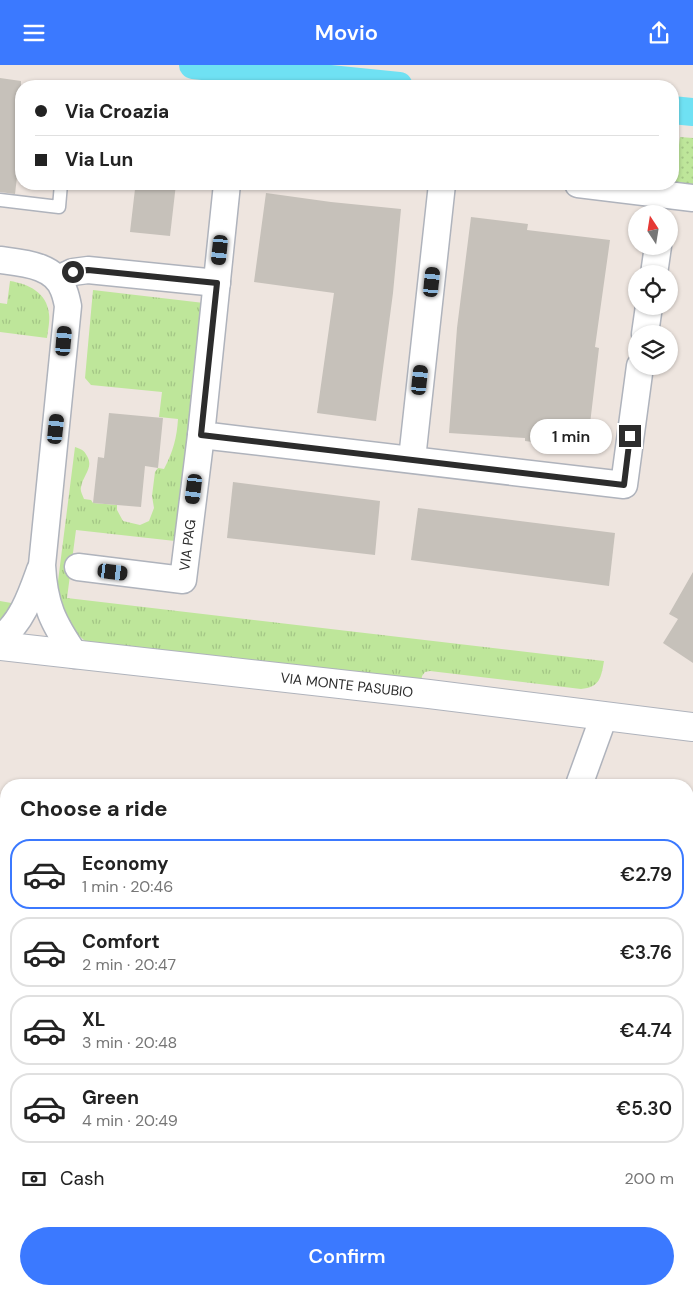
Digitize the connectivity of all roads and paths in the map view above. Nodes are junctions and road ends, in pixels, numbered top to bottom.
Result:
1 (60, 190) edge
2 (226, 190) edge
3 (441, 190) edge
4 (604, 190) edge
5 (693, 198) edge
6 (0, 200) edge
7 (664, 204) edge
8 (0, 260) edge
9 (58, 279) junction
10 (217, 283) junction
11 (639, 375) edge
12 (201, 435) junction
13 (412, 459) junction
14 (42, 565) junction
15 (78, 567) dead end
16 (0, 639) edge
17 (0, 646) edge
18 (75, 655) junction
19 (604, 715) junction
20 (693, 727) edge
21 (581, 779) edge

1 - 6 lane
2 - 10 street, VIA PAG
3 - 13 street
4 - 7 street
5 - 7 street
8 - 9 street
9 - 10 street
9 - 14 street
10 - 12 street, VIA PAG
11 - 13 street
12 - 13 street
12 - 15 street, VIA PAG
14 - 16 street
14 - 18 street
17 - 18 main road, VIA MONTE PASUBIO
18 - 19 main road, VIA MONTE PASUBIO
19 - 20 main road, VIA MONTE PASUBIO
19 - 21 street

